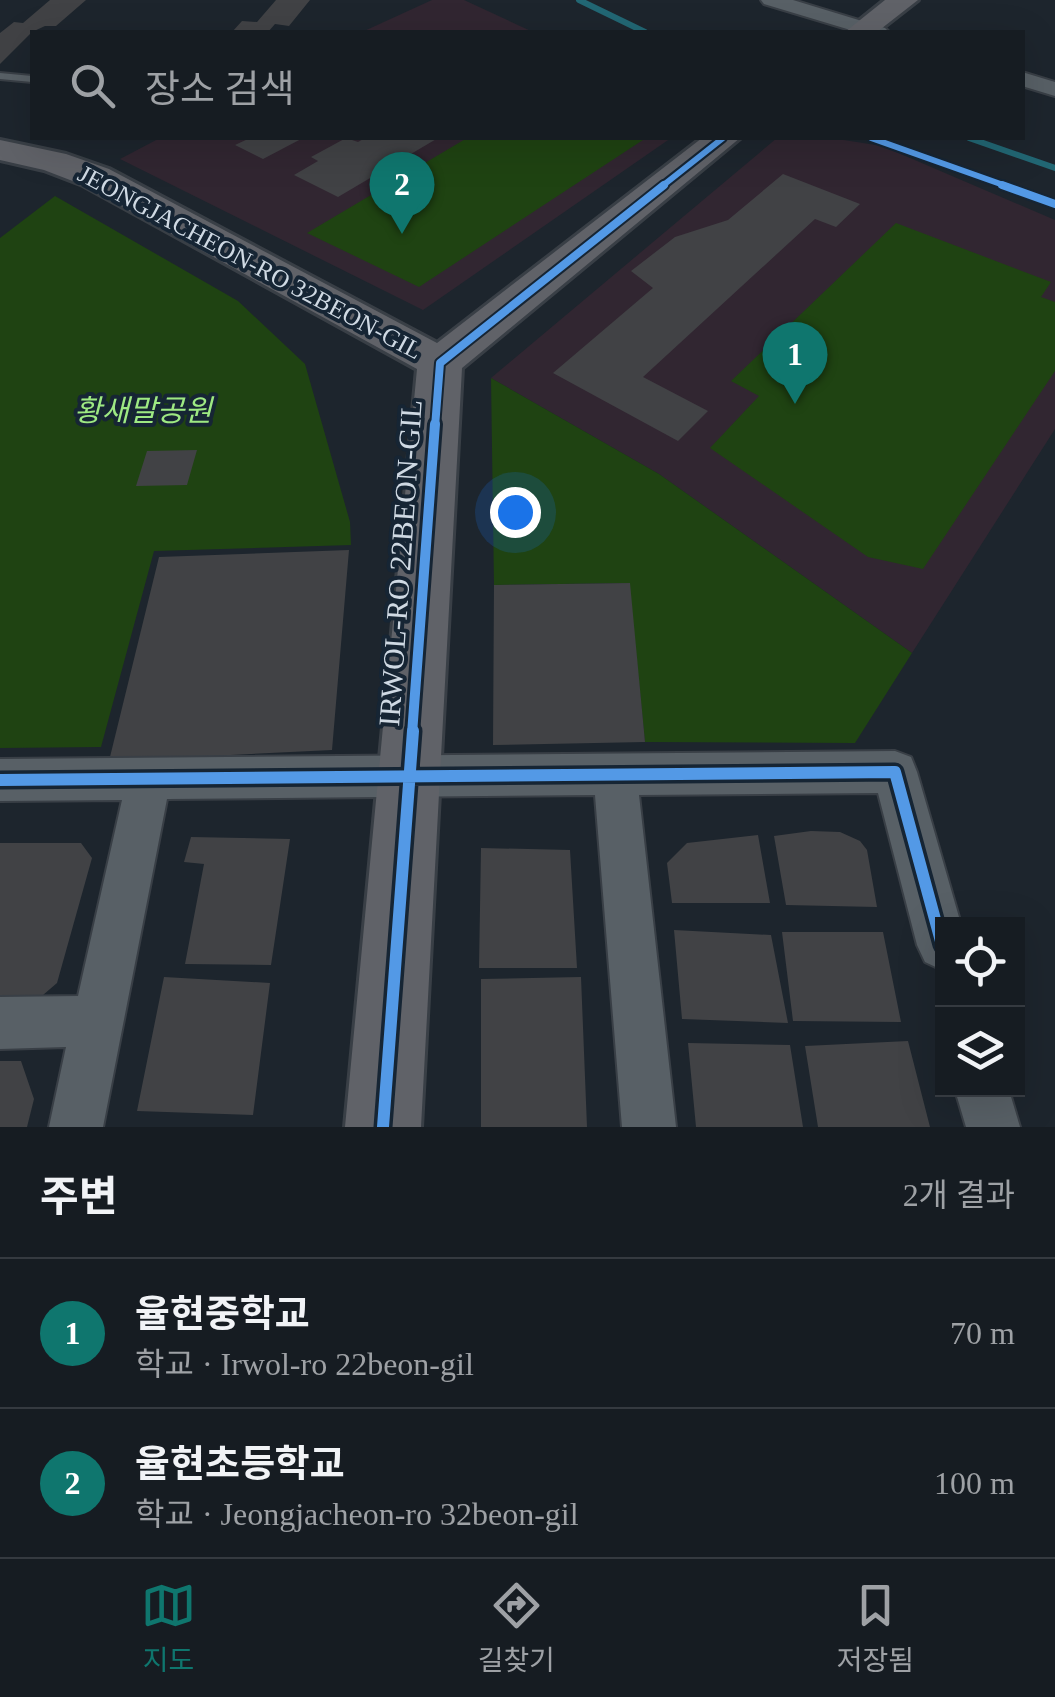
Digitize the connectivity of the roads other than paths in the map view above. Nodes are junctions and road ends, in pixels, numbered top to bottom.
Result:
1 (771, 0) edge
2 (904, 0) edge
3 (864, 30) edge
4 (868, 30) edge
5 (0, 76) edge
6 (30, 79) edge
7 (1025, 80) edge
8 (1055, 89) edge
9 (720, 140) edge
10 (0, 150) edge
11 (440, 363) junction
12 (409, 776) junction
13 (614, 776) junction
14 (149, 779) junction
15 (0, 780) edge
16 (935, 919) edge
17 (98, 1021) junction
18 (0, 1023) edge
19 (984, 1097) edge
20 (76, 1127) edge
21 (383, 1127) edge
22 (649, 1127) edge
23 (992, 1127) edge

1 - 3 street
2 - 4 street
5 - 6 lane
7 - 8 street
9 - 11 street, IRWOL-RO 22BEON-GIL
10 - 11 street, JEONGJACHEON-RO 32BEON-GIL
11 - 12 street, IRWOL-RO 22BEON-GIL
12 - 13 street
12 - 14 street
12 - 21 street, IRWOL-RO 22BEON-GIL
13 - 16 street
13 - 22 street
14 - 15 street
14 - 17 street
17 - 18 street
17 - 20 street
19 - 23 street

